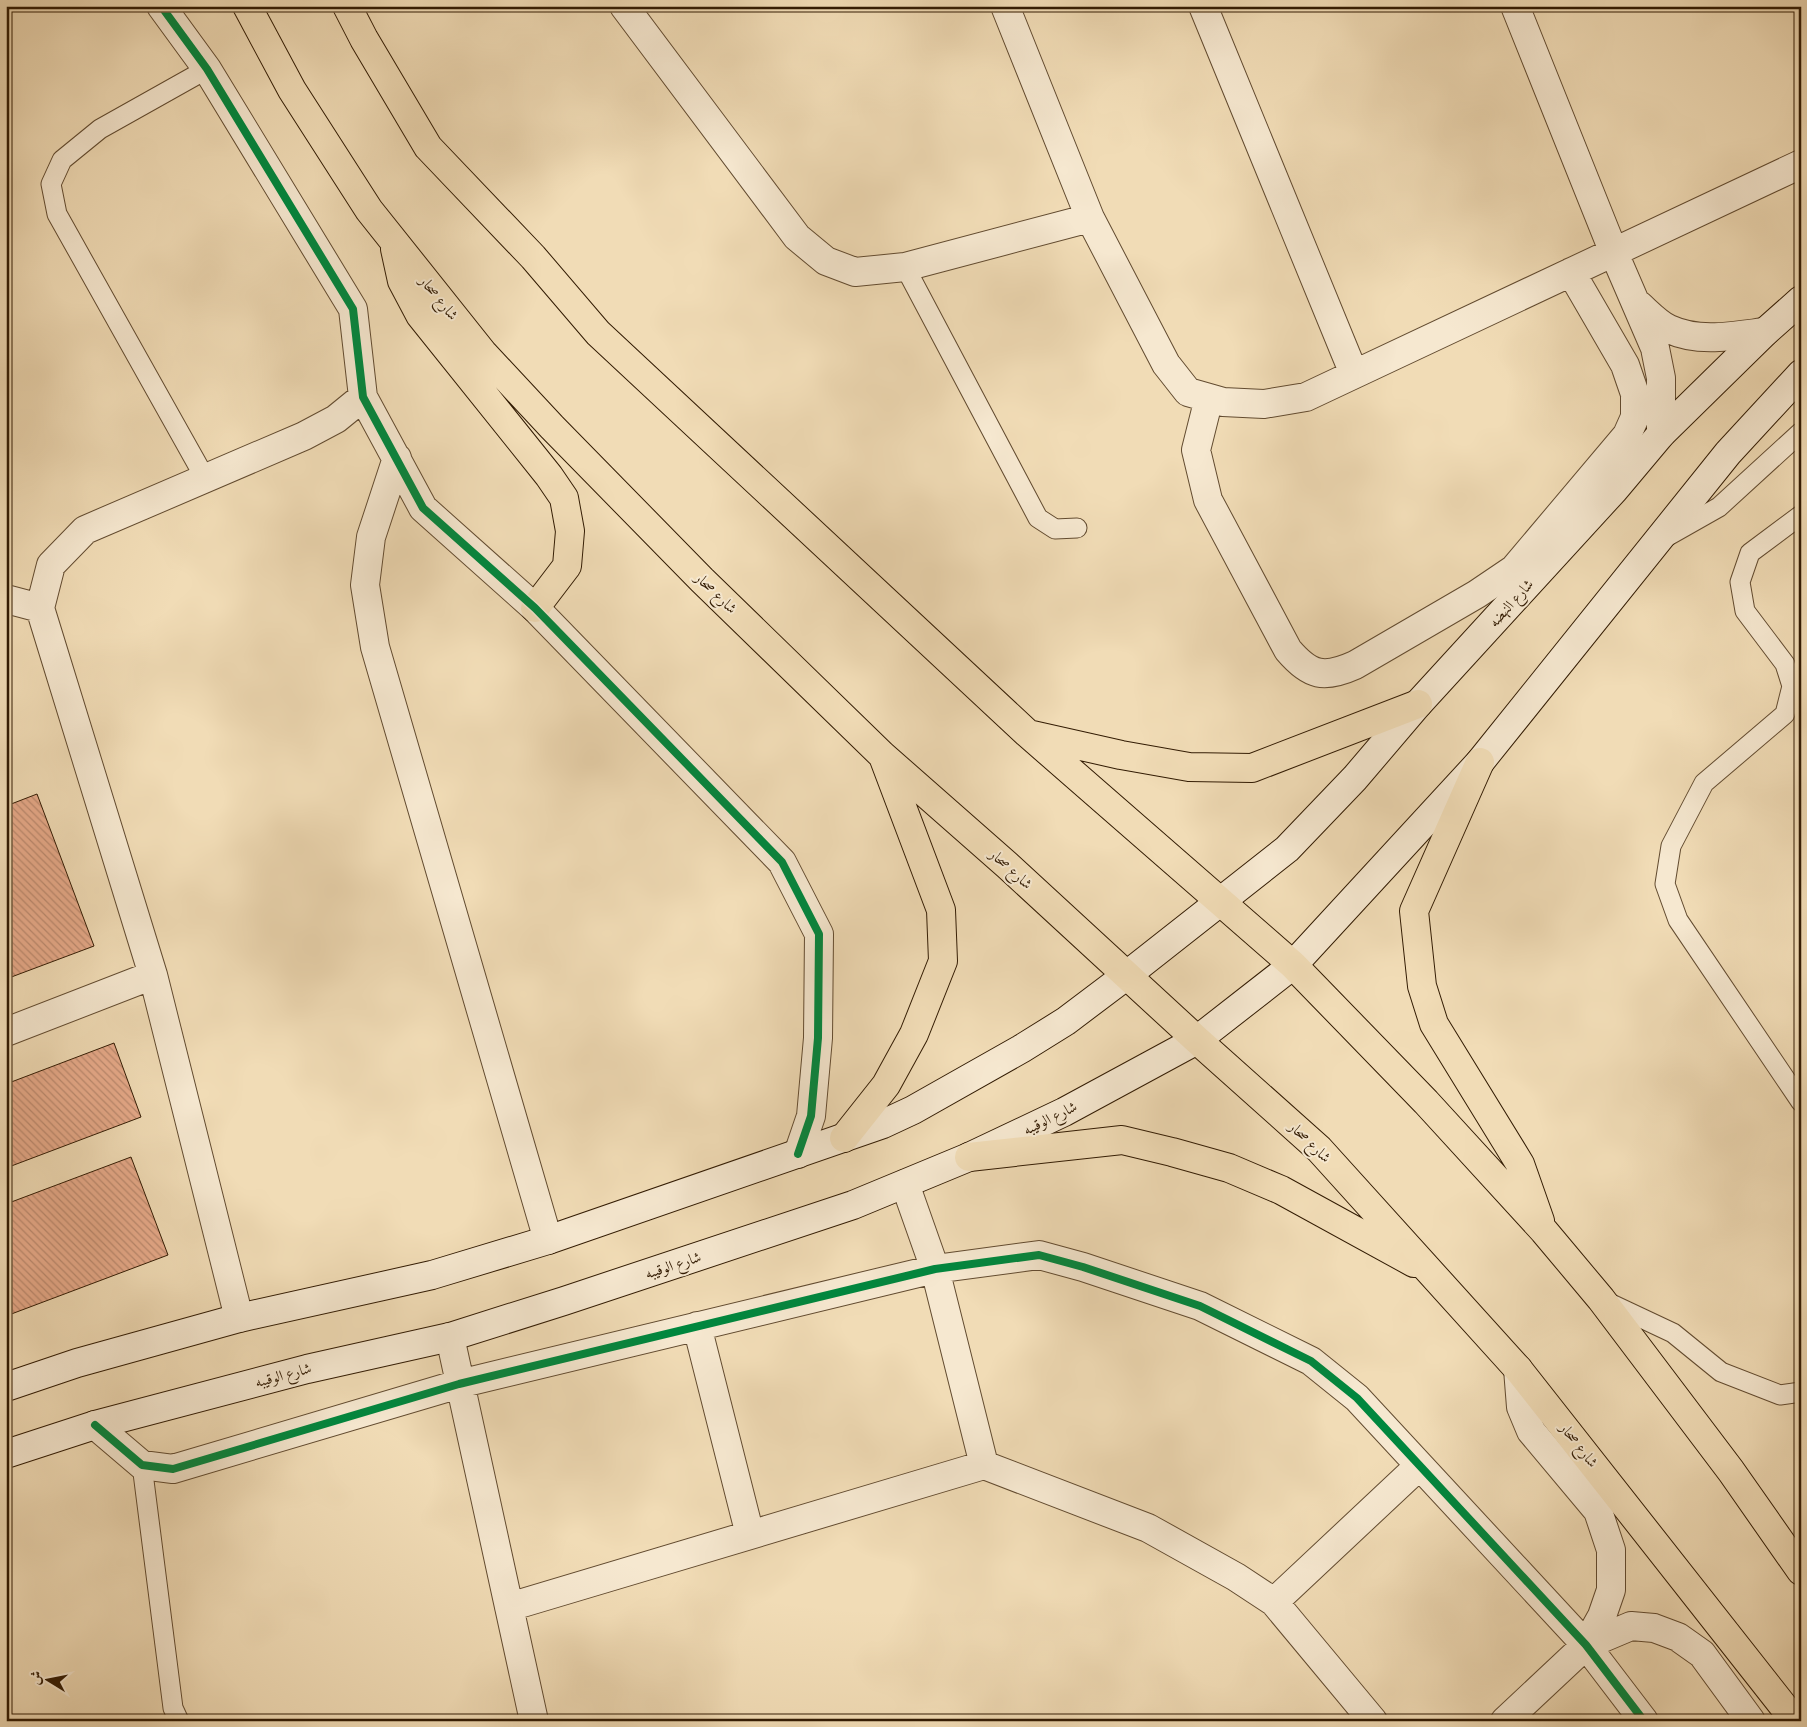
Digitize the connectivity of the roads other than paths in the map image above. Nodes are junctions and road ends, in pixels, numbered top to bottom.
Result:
1 (161, 6) edge
2 (247, 6) edge
3 (347, 6) edge
4 (624, 6) edge
5 (1005, 6) edge
6 (1203, 6) edge
7 (1515, 6) edge
8 (207, 69) junction
9 (1801, 164) edge
10 (1090, 218) junction
11 (394, 242) junction
12 (1614, 252) junction
13 (905, 267) junction
14 (1571, 272) junction
15 (1801, 300) edge
16 (1636, 302) junction
17 (1764, 332) junction
18 (1354, 374) junction
19 (1801, 374) edge
20 (363, 397) junction
21 (1209, 398) junction
22 (1801, 432) edge
23 (1661, 434) junction
24 (397, 458) junction
25 (205, 478) junction
26 (1801, 516) edge
27 (1077, 528) dead end
28 (1656, 542) junction
29 (6, 599) edge
30 (40, 608) junction
31 (535, 608) junction
32 (1418, 704) junction
33 (1027, 734) junction
34 (882, 755) junction
35 (1480, 762) junction
36 (1220, 903) junction
37 (1293, 965) junction
38 (153, 975) junction
39 (1127, 975) junction
40 (6, 1032) edge
41 (1197, 1040) junction
42 (1801, 1102) edge
43 (844, 1138) junction
44 (798, 1154) junction
45 (969, 1157) junction
46 (905, 1184) junction
47 (1544, 1231) junction
48 (548, 1240) junction
49 (935, 1269) junction
50 (1433, 1274) junction
51 (1601, 1299) junction
52 (239, 1318) junction
53 (697, 1326) junction
54 (450, 1337) junction
55 (1518, 1369) junction
56 (459, 1384) junction
57 (6, 1387) edge
58 (1801, 1392) edge
59 (95, 1425) junction
60 (6, 1454) edge
61 (142, 1464) junction
62 (984, 1465) junction
63 (1419, 1466) junction
64 (750, 1535) junction
65 (1801, 1571) edge
66 (1274, 1602) junction
67 (509, 1607) junction
68 (1586, 1645) junction
69 (179, 1721) edge
70 (534, 1721) edge
71 (1373, 1721) edge
72 (1505, 1721) edge
73 (1644, 1721) edge
74 (1751, 1721) edge
75 (1795, 1721) edge

1 - 8 street
2 - 11 main road, شارع صحار
3 - 33 main road
4 - 13 street
5 - 10 street
6 - 18 street
7 - 12 street
8 - 20 street
8 - 25 lane
9 - 12 street
10 - 13 street
10 - 21 street
11 - 31 main road
11 - 34 main road, شارع صحار
12 - 14 street
12 - 16 street
13 - 27 lane
14 - 18 street
14 - 21 street
15 - 17 street, شارع النهضه
16 - 17 street
16 - 23 street
17 - 23 street, شارع النهضه
18 - 21 street
19 - 28 street
20 - 24 street
20 - 25 street
22 - 28 lane
23 - 32 street, شارع النهضه
24 - 31 street
24 - 48 street
25 - 30 street
26 - 42 lane
28 - 35 street
29 - 30 street
30 - 38 street
31 - 44 street
32 - 33 main road
32 - 36 street, شارع النهضه
33 - 36 main road
34 - 39 main road, شارع صحار
34 - 43 main road
35 - 37 street
35 - 47 main road
36 - 37 main road
36 - 39 street
37 - 41 street, شارع الوقيبه
37 - 47 main road
38 - 40 street
38 - 52 street
39 - 41 main road, شارع صحار
39 - 43 street
41 - 45 street, شارع الوقيبه
41 - 50 main road, شارع صحار
43 - 44 street
44 - 48 street
45 - 46 street, شارع الوقيبه
45 - 50 main road
46 - 49 street
46 - 54 street, شارع الوقيبه
47 - 51 main road
48 - 52 street
49 - 53 street
49 - 62 street
49 - 63 street
50 - 55 main road, شارع صحار
51 - 58 lane
51 - 65 main road
52 - 57 street
53 - 56 street
53 - 64 street
54 - 56 street
54 - 59 street, شارع الوقيبه
55 - 68 street
55 - 75 main road, شارع صحار
56 - 61 street
56 - 67 street
59 - 60 street, شارع الوقيبه
59 - 61 street
61 - 69 lane
62 - 64 street
62 - 66 street
63 - 66 street
63 - 68 street
64 - 67 street
66 - 71 street
67 - 70 street
68 - 72 street
68 - 73 street
68 - 74 street

